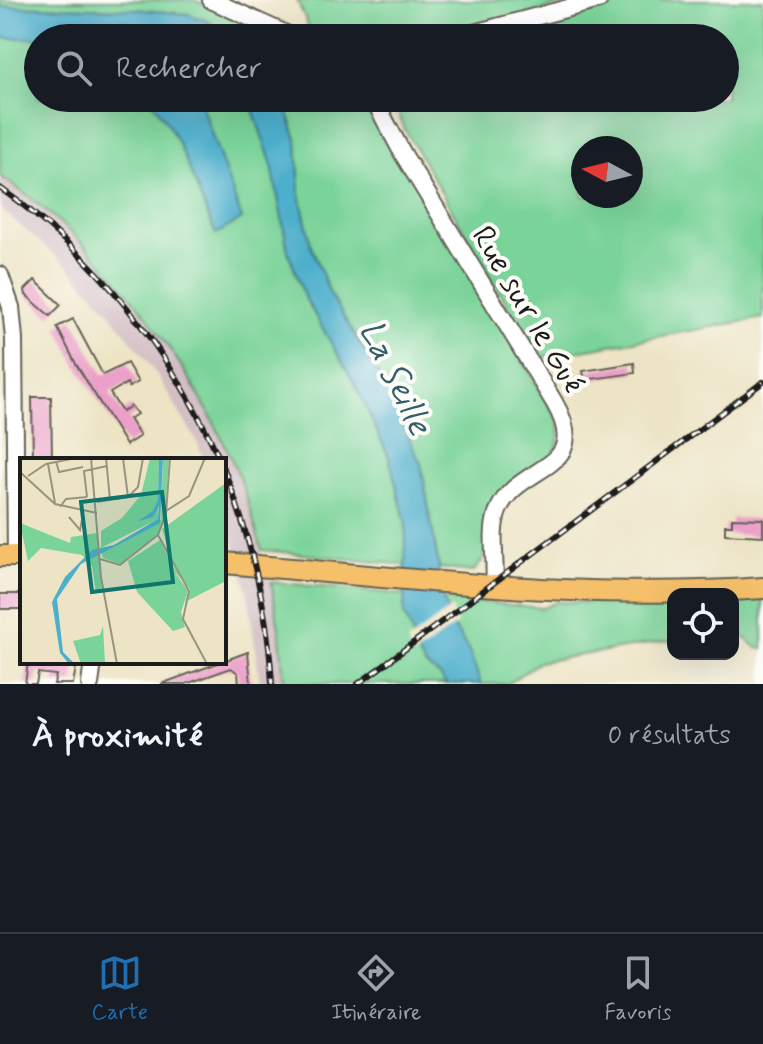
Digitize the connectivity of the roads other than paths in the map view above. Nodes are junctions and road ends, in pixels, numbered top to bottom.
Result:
1 (211, 0) edge
2 (599, 0) edge
3 (264, 24) edge
4 (508, 24) edge
5 (380, 112) edge
6 (2, 286) edge
7 (8, 441) edge
8 (13, 556) edge
9 (226, 563) edge
10 (494, 585) junction
11 (763, 588) edge
12 (93, 664) edge
13 (90, 684) edge

1 - 3 street
2 - 4 street
5 - 10 street, Rue sur le Gué
6 - 7 street
7 - 8 street
9 - 10 main road
10 - 11 main road
12 - 13 street

